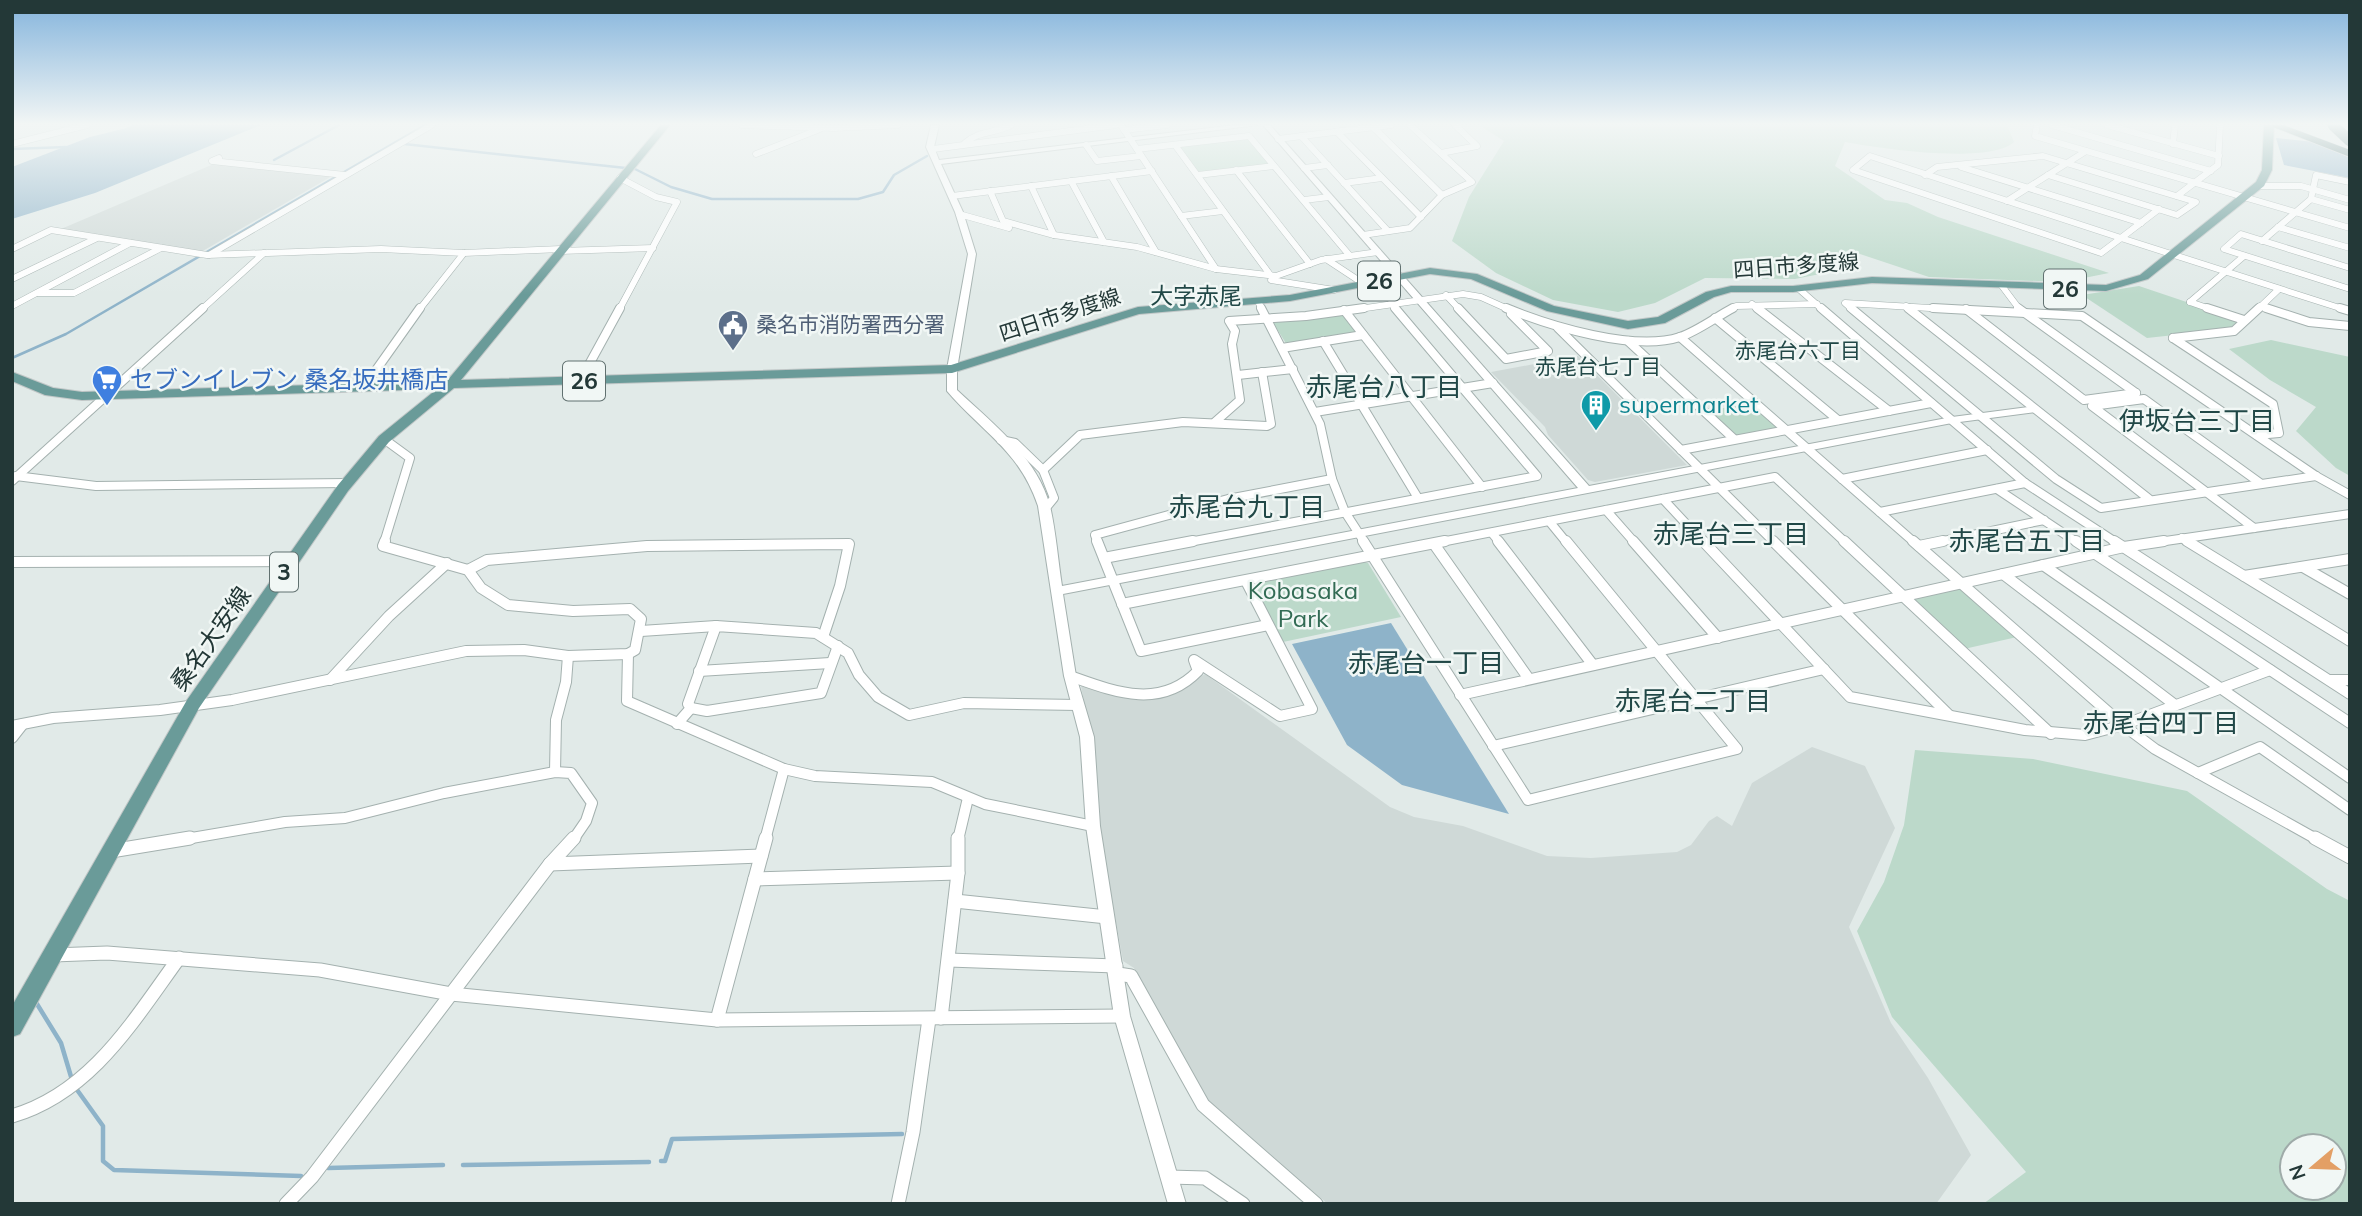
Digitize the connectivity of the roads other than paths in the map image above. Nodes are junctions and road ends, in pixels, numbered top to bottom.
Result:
1 (1071, 181) edge
2 (330, 182) edge
3 (618, 182) edge
4 (638, 182) edge
5 (946, 182) edge
6 (1065, 182) edge
7 (1114, 182) edge
8 (1159, 182) edge
9 (1203, 182) edge
10 (1245, 182) edge
11 (1288, 182) edge
12 (1316, 182) edge
13 (1354, 182) edge
14 (1386, 182) edge
15 (1429, 182) edge
16 (1472, 182) edge
17 (1888, 182) edge
18 (1946, 182) edge
19 (2009, 182) edge
20 (2038, 182) edge
21 (2070, 182) edge
22 (2128, 182) edge
23 (2190, 182) edge
24 (2260, 182) edge
25 (2315, 182) edge
26 (1344, 183) joint
27 (2194, 183) junction
28 (1031, 186) junction
29 (2258, 186) junction
30 (2028, 188) junction
31 (2313, 189) junction
32 (990, 191) junction
33 (1442, 195) junction
34 (952, 196) junction
35 (2176, 196) junction
36 (1329, 197) junction
37 (2243, 197) junction
38 (2311, 199) junction
39 (1304, 200) junction
40 (2350, 200) edge
41 (2007, 201) junction
42 (2159, 209) junction
43 (2349, 209) edge
44 (1223, 211) junction
45 (2295, 212) junction
46 (959, 214) junction
47 (1181, 216) junction
48 (1421, 217) junction
49 (2141, 223) junction
50 (2278, 227) junction
51 (2350, 228) edge
52 (1388, 231) junction
53 (1054, 235) junction
54 (1363, 235) junction
55 (97, 237) junction
56 (2121, 237) junction
57 (2262, 241) junction
58 (1104, 242) junction
59 (130, 243) junction
60 (161, 248) junction
61 (653, 248) junction
62 (2350, 248) edge
63 (12, 249) edge
64 (561, 250) junction
65 (1156, 252) junction
66 (1378, 252) junction
67 (265, 253) junction
68 (464, 253) junction
69 (2172, 254) junction
70 (204, 255) junction
71 (1350, 256) junction
72 (2244, 256) junction
73 (1326, 258) junction
74 (1310, 264) junction
75 (2350, 268) edge
76 (1216, 269) junction
77 (2227, 271) junction
78 (1271, 276) junction
79 (1399, 276) junction
80 (12, 279) edge
81 (1364, 284) junction
82 (2002, 286) junction
83 (1799, 289) junction
84 (2279, 289) junction
85 (2350, 289) edge
86 (1334, 290) junction
87 (34, 294) junction
88 (12, 295) edge
89 (1446, 295) junction
90 (1419, 299) junction
91 (1258, 301) junction
92 (1391, 303) junction
93 (1752, 303) junction
94 (1816, 304) junction
95 (12, 306) edge
96 (1906, 306) junction
97 (2260, 306) junction
98 (1966, 309) junction
99 (1344, 310) junction
100 (1508, 311) junction
101 (2350, 311) edge
102 (2023, 312) junction
103 (1268, 318) junction
104 (1714, 318) junction
105 (2244, 320) junction
106 (2350, 326) edge
107 (1557, 328) junction
108 (1363, 335) junction
109 (1680, 337) junction
110 (1324, 341) junction
111 (1628, 341) junction
112 (1282, 348) junction
113 (952, 369) junction
114 (1293, 369) junction
115 (1262, 372) junction
116 (1238, 375) junction
117 (12, 376) edge
118 (580, 381) junction
119 (1493, 383) junction
120 (451, 384) junction
121 (364, 387) junction
122 (1462, 388) junction
123 (105, 395) junction
124 (1411, 396) junction
125 (1931, 402) junction
126 (1362, 405) junction
127 (2036, 409) junction
128 (1889, 411) junction
129 (1315, 412) junction
130 (1980, 416) junction
131 (1838, 420) junction
132 (1952, 420) junction
133 (1215, 422) junction
134 (1786, 430) junction
135 (2257, 435) junction
136 (384, 439) junction
137 (1734, 439) junction
138 (1001, 440) junction
139 (1807, 448) junction
140 (1681, 450) junction
141 (1987, 450) junction
142 (1699, 468) junction
143 (1043, 470) junction
144 (2316, 476) junction
145 (14, 477) edge
146 (1332, 479) junction
147 (1842, 479) junction
148 (346, 483) junction
149 (2025, 483) junction
150 (2260, 483) junction
151 (1482, 487) junction
152 (1720, 488) junction
153 (1997, 489) junction
154 (1587, 490) junction
155 (2206, 491) junction
156 (2350, 495) edge
157 (1418, 499) junction
158 (1663, 499) junction
159 (2149, 499) junction
160 (1045, 509) junction
161 (1606, 510) junction
162 (1345, 512) junction
163 (1880, 512) junction
164 (2350, 514) edge
165 (2044, 520) junction
166 (1549, 521) junction
167 (2254, 528) junction
168 (1359, 533) junction
169 (1492, 533) junction
170 (2182, 538) junction
171 (1434, 544) junction
172 (1919, 546) junction
173 (2124, 547) junction
174 (2095, 554) junction
175 (1373, 555) junction
176 (1104, 558) junction
177 (2350, 559) edge
178 (292, 561) junction
179 (12, 562) edge
180 (447, 563) junction
181 (2043, 565) junction
182 (2303, 566) junction
183 (468, 570) junction
184 (2003, 574) junction
185 (2244, 576) junction
186 (1113, 580) junction
187 (1246, 581) junction
188 (1962, 583) junction
189 (1058, 591) junction
190 (2350, 594) edge
191 (1902, 596) junction
192 (1122, 604) junction
193 (1843, 610) junction
194 (1781, 623) junction
195 (1269, 625) junction
196 (716, 626) junction
197 (641, 631) junction
198 (823, 637) junction
199 (1718, 638) junction
200 (1185, 642) junction
201 (2350, 642) edge
202 (838, 646) junction
203 (1656, 651) junction
204 (628, 654) junction
205 (568, 656) junction
206 (1194, 660) junction
207 (830, 663) junction
208 (1593, 665) junction
209 (1824, 669) junction
210 (2270, 670) junction
211 (699, 671) junction
212 (1070, 676) junction
213 (1529, 679) junction
214 (330, 680) junction
215 (2329, 680) junction
216 (2350, 680) edge
217 (2220, 688) junction
218 (2350, 694) edge
219 (1460, 695) junction
220 (1695, 699) junction
221 (192, 704) junction
222 (1078, 705) junction
223 (2175, 705) junction
224 (691, 708) junction
225 (1949, 715) junction
226 (2350, 723) edge
227 (677, 724) junction
228 (18, 725) edge
229 (2123, 725) junction
230 (2051, 734) junction
231 (12, 738) edge
232 (1493, 746) junction
233 (784, 769) junction
234 (555, 772) junction
235 (2198, 773) junction
236 (2350, 778) edge
237 (968, 798) junction
238 (2350, 810) edge
239 (1093, 826) junction
240 (110, 851) junction
241 (761, 856) junction
242 (2350, 857) edge
243 (550, 864) junction
244 (958, 873) junction
245 (755, 879) junction
246 (955, 901) junction
247 (1107, 917) junction
248 (52, 955) junction
249 (179, 958) junction
250 (949, 960) junction
251 (1117, 970) junction
252 (451, 994) junction
253 (1122, 1016) junction
254 (935, 1018) junction
255 (717, 1020) junction
256 (12, 1027) edge
257 (12, 1116) edge
258 (1169, 1177) junction
259 (286, 1204) edge
260 (898, 1204) edge
261 (1177, 1204) edge
262 (1243, 1204) edge
263 (1316, 1204) edge

1 - 58 street
2 - 70 street
3 - 64 main road, 桑名大安線 / 3
4 - 61 street
5 - 34 street
6 - 28 street
7 - 65 street
8 - 47 street
9 - 44 street
10 - 74 street
11 - 39 street
12 - 36 street
13 - 26 street
14 - 48 street
15 - 33 street
16 - 33 street
17 - 56 street
18 - 41 street
19 - 30 street
20 - 30 street
21 - 42 street
22 - 35 street
23 - 27 street
24 - 29 main road
25 - 31 street
26 - 52 street
27 - 35 street
27 - 37 street
28 - 32 street
28 - 53 street
29 - 31 street
29 - 37 main road, 四日市多度線 / 26
30 - 41 street
30 - 49 street
31 - 38 street
31 - 40 street
32 - 34 street
32 - 53 street
33 - 48 street
34 - 46 street
35 - 42 street
36 - 39 street
36 - 54 street
37 - 45 street
37 - 69 main road, 四日市多度線 / 26
38 - 43 street
38 - 45 street
39 - 71 street
41 - 56 street
42 - 49 street
44 - 47 street
44 - 78 street
45 - 50 street
45 - 51 street
46 - 86 street
46 - 113 street
47 - 76 street
48 - 52 street
49 - 56 street
50 - 57 street
50 - 62 street
52 - 54 street
53 - 58 street
54 - 66 street
55 - 59 street
55 - 63 street
55 - 80 street
56 - 69 street
57 - 72 street
57 - 75 street
58 - 65 street
59 - 60 street
59 - 87 street
60 - 70 street
60 - 87 street
61 - 64 street
61 - 118 street
64 - 68 street
64 - 120 main road, 桑名大安線 / 3
65 - 76 street
66 - 71 street
66 - 79 street
67 - 68 street
67 - 70 street
67 - 123 street
68 - 121 street
69 - 77 street
69 - 82 main road, 四日市多度線 / 26
71 - 73 street
72 - 77 street
72 - 85 street
73 - 74 street
73 - 81 street
74 - 78 street
76 - 78 street
77 - 84 street
77 - 105 street
79 - 81 main road, 四日市多度線 / 26
79 - 83 main road, 四日市多度線 / 26
79 - 90 street
81 - 86 main road, 四日市多度線 / 26
82 - 83 main road, 四日市多度線 / 26
82 - 102 street
83 - 94 street
84 - 97 street
84 - 101 street
86 - 91 main road, 四日市多度線 / 26
87 - 88 street
87 - 95 street
89 - 90 street
89 - 100 street
89 - 100 street
90 - 92 street
90 - 119 street
91 - 103 street
91 - 113 main road, 四日市多度線 / 26
92 - 99 street
92 - 122 street
93 - 94 street
93 - 104 street
93 - 128 street
94 - 125 street
96 - 98 street
96 - 127 street
96 - 130 street
97 - 105 street
97 - 106 street
98 - 102 street
98 - 102 street
99 - 103 street
99 - 108 street
100 - 107 street
102 - 135 street
103 - 112 street
103 - 116 street
104 - 109 street
104 - 131 street
105 - 135 street
107 - 111 street
107 - 140 street
108 - 110 street
108 - 124 street
109 - 111 street
109 - 134 street
110 - 112 street
110 - 126 street
111 - 137 street
112 - 114 street
113 - 118 main road, 四日市多度線 / 26
113 - 138 street
114 - 115 street
114 - 129 street
115 - 116 street
115 - 133 street
116 - 133 street
117 - 123 main road, 四日市多度線 / 26
118 - 120 main road, 四日市多度線 / 26
119 - 122 street
119 - 154 street
120 - 121 main road, 四日市多度線 / 26
120 - 136 main road, 桑名大安線 / 3
121 - 123 main road, 四日市多度線 / 26
122 - 124 street
122 - 151 street
123 - 145 street
124 - 126 street
124 - 151 street
125 - 128 street
125 - 132 street
126 - 129 street
126 - 157 street
127 - 130 street
127 - 159 street
128 - 131 street
129 - 146 street
130 - 132 street
130 - 159 street
131 - 134 street
132 - 139 street
132 - 141 street
133 - 143 street
134 - 137 street
134 - 139 street
135 - 144 street
136 - 148 main road, 桑名大安線 / 3
136 - 180 street
137 - 140 street
138 - 143 street
138 - 160 street
139 - 142 street
139 - 147 street
140 - 142 street
141 - 147 street
141 - 149 street
142 - 152 street
142 - 154 street
143 - 160 street
144 - 150 street
144 - 156 street
145 - 148 street
146 - 162 street
146 - 176 street
147 - 163 street
148 - 178 main road, 桑名大安線 / 3
149 - 153 street
149 - 173 street
150 - 155 street
150 - 155 street
151 - 157 street
152 - 158 street
152 - 191 street
152 - 193 street
153 - 163 street
153 - 165 street
154 - 168 street
155 - 159 street
155 - 167 street
157 - 162 street
158 - 161 street
158 - 194 street
160 - 189 street
161 - 166 street
161 - 199 street
162 - 168 street
162 - 176 street
163 - 172 street
164 - 167 street
165 - 172 street
165 - 174 street
166 - 169 street
166 - 203 street
167 - 170 street
168 - 175 street
168 - 186 street
169 - 171 street
169 - 208 street
170 - 173 street
170 - 185 street
171 - 175 street
171 - 213 street
172 - 188 street
173 - 174 street
173 - 215 street
174 - 181 street
174 - 210 street
175 - 187 street
175 - 219 street
176 - 186 street
177 - 182 street
178 - 179 street
178 - 221 main road, 桑名大安線 / 3
180 - 183 street
180 - 214 street
181 - 184 street
181 - 217 street
182 - 185 street
182 - 190 street
183 - 197 street
183 - 198 street
184 - 188 street
184 - 223 street
185 - 201 street
186 - 189 street
186 - 192 street
187 - 192 street
187 - 195 street
188 - 191 street
188 - 229 street
189 - 212 street
191 - 193 street
191 - 230 street
192 - 200 street
193 - 194 street
193 - 225 street
194 - 199 street
194 - 209 street
195 - 200 street
195 - 206 street
196 - 197 street
196 - 198 street
196 - 211 street
197 - 204 street
198 - 202 street
199 - 203 street
200 - 206 street
202 - 207 street
202 - 222 street
203 - 208 street
203 - 220 street
204 - 205 street
204 - 227 street
205 - 214 street
205 - 234 street
206 - 212 street
207 - 211 street
207 - 224 street
208 - 213 street
209 - 220 street
209 - 225 street
210 - 217 street
210 - 226 street
211 - 224 street
212 - 222 street
213 - 219 street
214 - 221 street
215 - 216 street
215 - 218 street
217 - 223 street
217 - 236 street
219 - 232 street
220 - 232 street
220 - 232 street
221 - 228 street
221 - 240 main road, 桑名大安線 / 3
222 - 239 street
223 - 229 street
224 - 227 street
225 - 230 street
227 - 233 street
228 - 231 street
229 - 230 street
229 - 235 street
233 - 237 street
233 - 241 street
234 - 240 street
234 - 243 street
235 - 238 street
235 - 242 street
237 - 239 street
237 - 244 street
239 - 247 street
240 - 248 main road, 桑名大安線 / 3
241 - 243 street
241 - 245 street
243 - 252 street
244 - 245 street
244 - 246 street
245 - 255 street
246 - 247 street
246 - 250 street
247 - 251 street
248 - 249 street
248 - 256 main road, 桑名大安線 / 3
249 - 252 street
249 - 257 street
250 - 251 street
250 - 254 street
251 - 253 street
251 - 263 street
252 - 255 street
252 - 259 street
253 - 254 street
253 - 258 street
254 - 255 street
254 - 260 street
258 - 261 street
258 - 262 street

